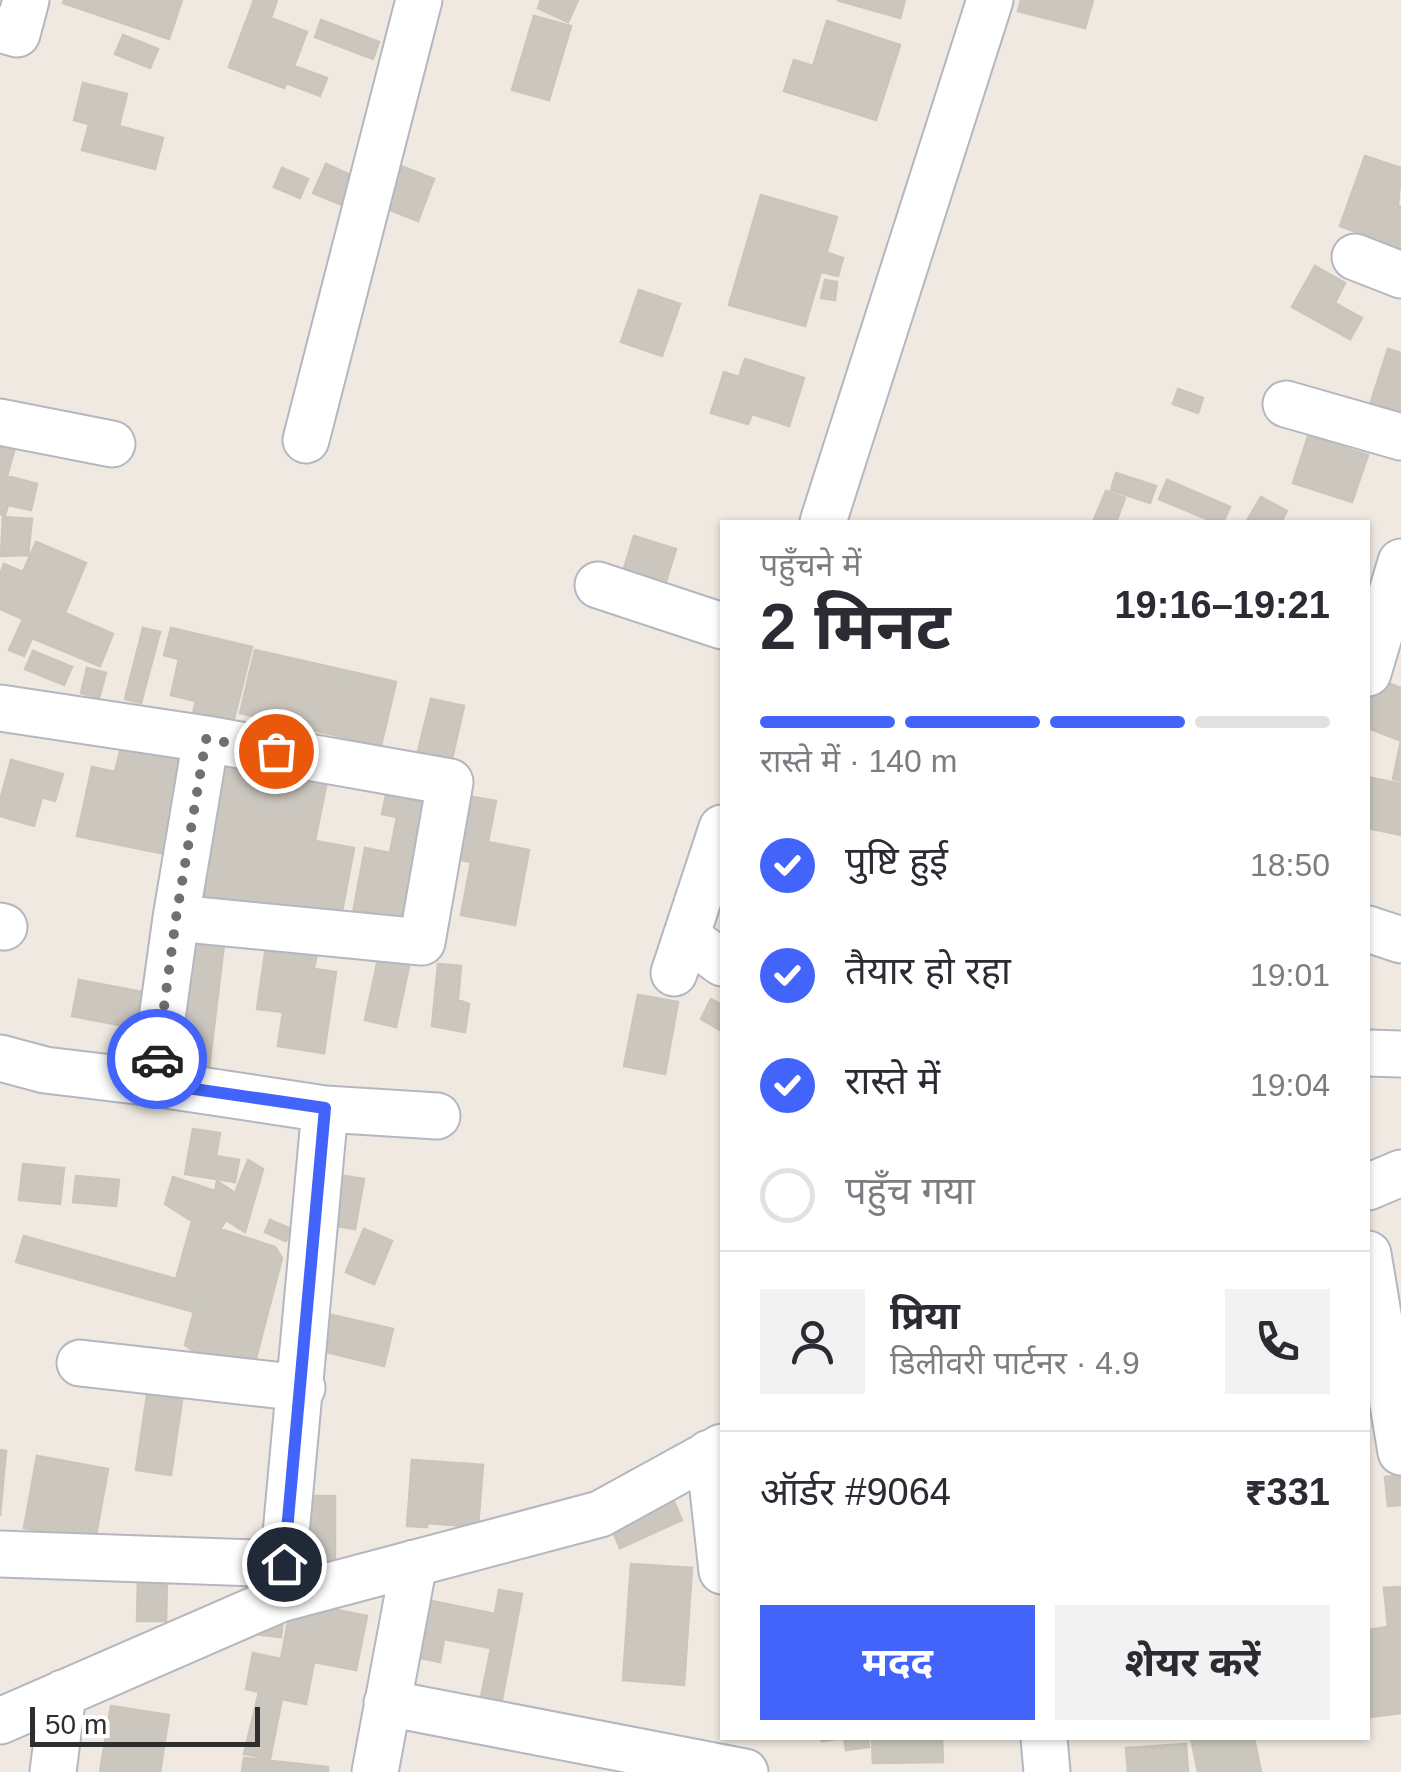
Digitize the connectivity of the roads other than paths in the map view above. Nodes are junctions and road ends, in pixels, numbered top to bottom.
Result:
1 (26, 0) edge
2 (419, 0) edge
3 (990, 0) edge
4 (0, 29) edge
5 (1355, 258) dead end
6 (1401, 274) edge
7 (1286, 404) dead end
8 (0, 422) edge
9 (1401, 437) edge
10 (306, 440) dead end
11 (112, 444) dead end
12 (824, 520) edge
13 (1389, 564) edge
14 (598, 585) dead end
15 (720, 625) edge
16 (1370, 664) edge
17 (0, 708) edge
18 (206, 739) junction
19 (720, 834) edge
20 (176, 918) junction
21 (1370, 930) edge
22 (1401, 940) edge
23 (720, 963) edge
24 (1370, 1053) edge
25 (1401, 1054) edge
26 (0, 1058) edge
27 (153, 1083) junction
28 (325, 1108) junction
29 (437, 1116) dead end
30 (1401, 1173) edge
31 (1370, 1186) edge
32 (1380, 1269) edge
33 (80, 1363) dead end
34 (302, 1388) junction
35 (716, 1450) edge
36 (1401, 1452) edge
37 (720, 1530) edge
38 (0, 1554) edge
39 (414, 1563) junction
40 (282, 1581) junction
41 (63, 1694) junction
42 (388, 1703) junction
43 (0, 1721) edge
44 (741, 1740) edge
45 (1044, 1740) edge
46 (54, 1772) edge
47 (375, 1772) edge
48 (746, 1772) edge
49 (1047, 1772) edge

1 - 4 street
2 - 10 street
3 - 12 street
5 - 6 street
7 - 9 street
8 - 11 street
13 - 16 street
14 - 15 street
17 - 18 street
18 - 20 street
18 - 20 street
19 - 23 street
20 - 27 street
21 - 22 street
24 - 25 street
26 - 27 street
27 - 28 street
28 - 29 street
28 - 34 street
30 - 31 street
32 - 36 street
33 - 34 street
34 - 40 street
35 - 37 street
35 - 39 street
38 - 40 street
39 - 40 street
39 - 42 street
40 - 41 street
41 - 43 street
41 - 46 street
42 - 47 street
42 - 48 street
44 - 48 street
45 - 49 street

